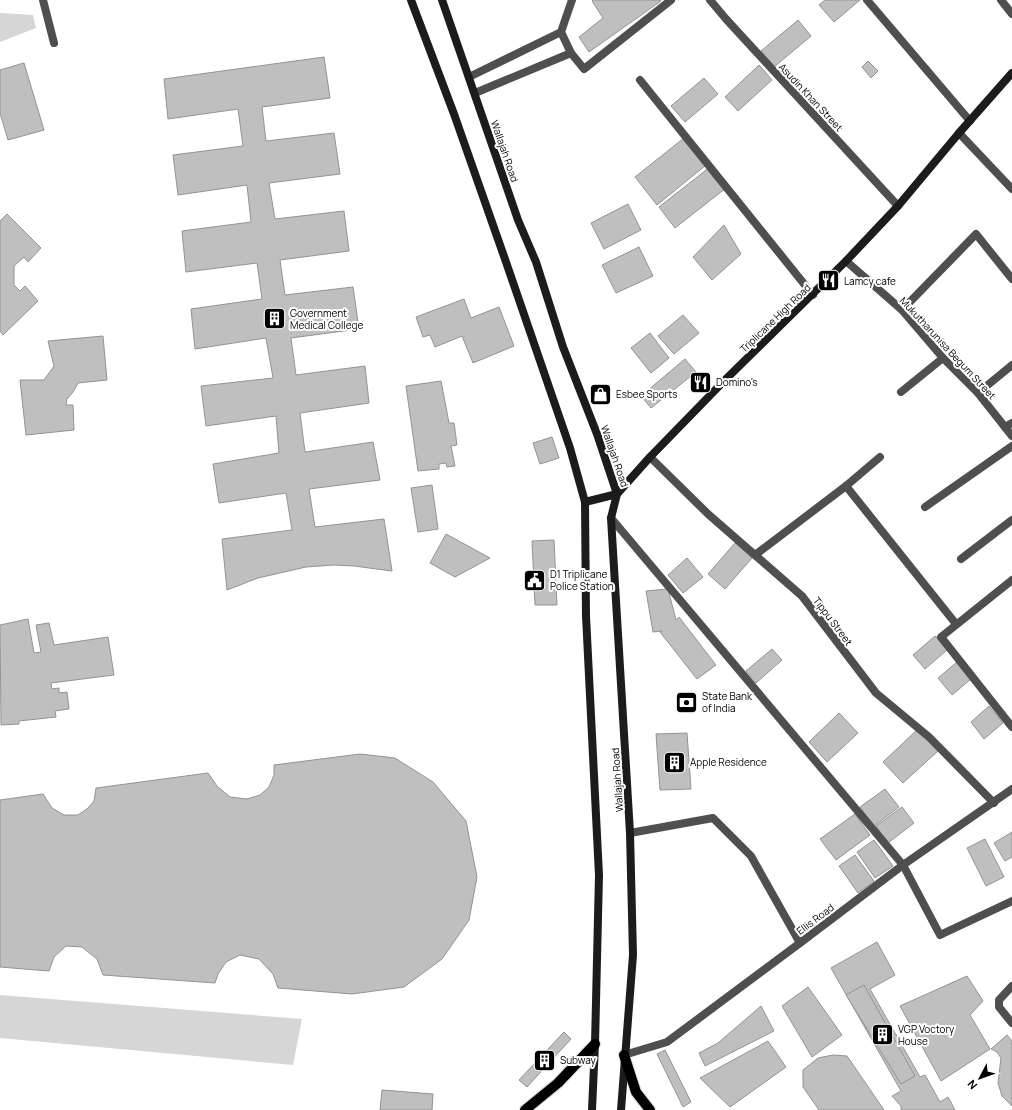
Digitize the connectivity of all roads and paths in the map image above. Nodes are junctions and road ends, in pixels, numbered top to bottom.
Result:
1 (43, 0) edge
2 (411, 0) edge
3 (442, 0) edge
4 (572, 0) edge
5 (671, 0) edge
6 (710, 0) edge
7 (868, 0) edge
8 (1001, 0) edge
9 (1012, 14) edge
10 (561, 32) junction
11 (54, 43) dead end
12 (571, 54) junction
13 (1012, 73) edge
14 (469, 76) junction
15 (640, 80) dead end
16 (475, 93) junction
17 (970, 122) junction
18 (959, 133) junction
19 (1012, 189) edge
20 (898, 206) junction
21 (846, 261) junction
22 (1012, 280) edge
23 (813, 295) junction
24 (902, 310) junction
25 (942, 358) junction
26 (1012, 366) edge
27 (901, 392) dead end
28 (978, 393) junction
29 (1008, 425) edge
30 (1012, 436) edge
31 (1012, 446) edge
32 (650, 457) junction
33 (880, 458) dead end
34 (846, 486) junction
35 (617, 494) junction
36 (585, 502) junction
37 (925, 507) dead end
38 (610, 518) junction
39 (1012, 520) edge
40 (755, 555) junction
41 (961, 559) dead end
42 (1012, 580) edge
43 (956, 624) junction
44 (1012, 727) edge
45 (1012, 789) edge
46 (994, 803) junction
47 (630, 833) junction
48 (902, 865) junction
49 (1012, 901) edge
50 (800, 943) junction
51 (1012, 986) edge
52 (1012, 1023) edge
53 (595, 1044) junction
54 (624, 1055) junction
55 (525, 1110) edge
56 (592, 1110) edge
57 (621, 1110) edge
58 (650, 1110) edge

1 - 11 street
2 - 36 main road
3 - 14 main road, Wallajah Road
4 - 10 street
5 - 12 street
6 - 20 street, Asudin Khan Street
7 - 17 street
8 - 9 street
10 - 12 street
10 - 14 street
12 - 16 street
13 - 17 main road, Triplicane High Road
14 - 16 main road, Wallajah Road
15 - 23 street
16 - 35 main road, Wallajah Road
17 - 18 main road, Triplicane High Road
18 - 19 street
18 - 20 main road, Triplicane High Road
20 - 21 main road, Triplicane High Road
21 - 23 main road, Triplicane High Road
21 - 24 street, Mukutharunisa Begum Street
22 - 24 street
23 - 32 main road, Triplicane High Road
24 - 25 street, Mukutharunisa Begum Street
25 - 27 street
25 - 28 street, Mukutharunisa Begum Street
26 - 28 street
28 - 29 street, Mukutharunisa Begum Street
29 - 30 street, Mukutharunisa Begum Street
31 - 37 street
32 - 35 main road, Triplicane High Road
32 - 40 street, Tippu Street
33 - 34 street
34 - 40 street
34 - 43 street
35 - 36 main road
35 - 38 main road, Wallajah Road
36 - 53 main road
38 - 47 main road, Wallajah Road
38 - 48 street
39 - 41 street
40 - 46 street, Tippu Street
42 - 43 street
43 - 44 street
45 - 46 street, Ellis Road
46 - 48 street, Ellis Road
47 - 50 street
47 - 54 main road, Wallajah Road
48 - 49 street
48 - 50 street, Ellis Road
50 - 54 street, Ellis Road
51 - 52 street
53 - 55 main road
53 - 56 main road
54 - 57 main road, Wallajah Road
54 - 58 main road

